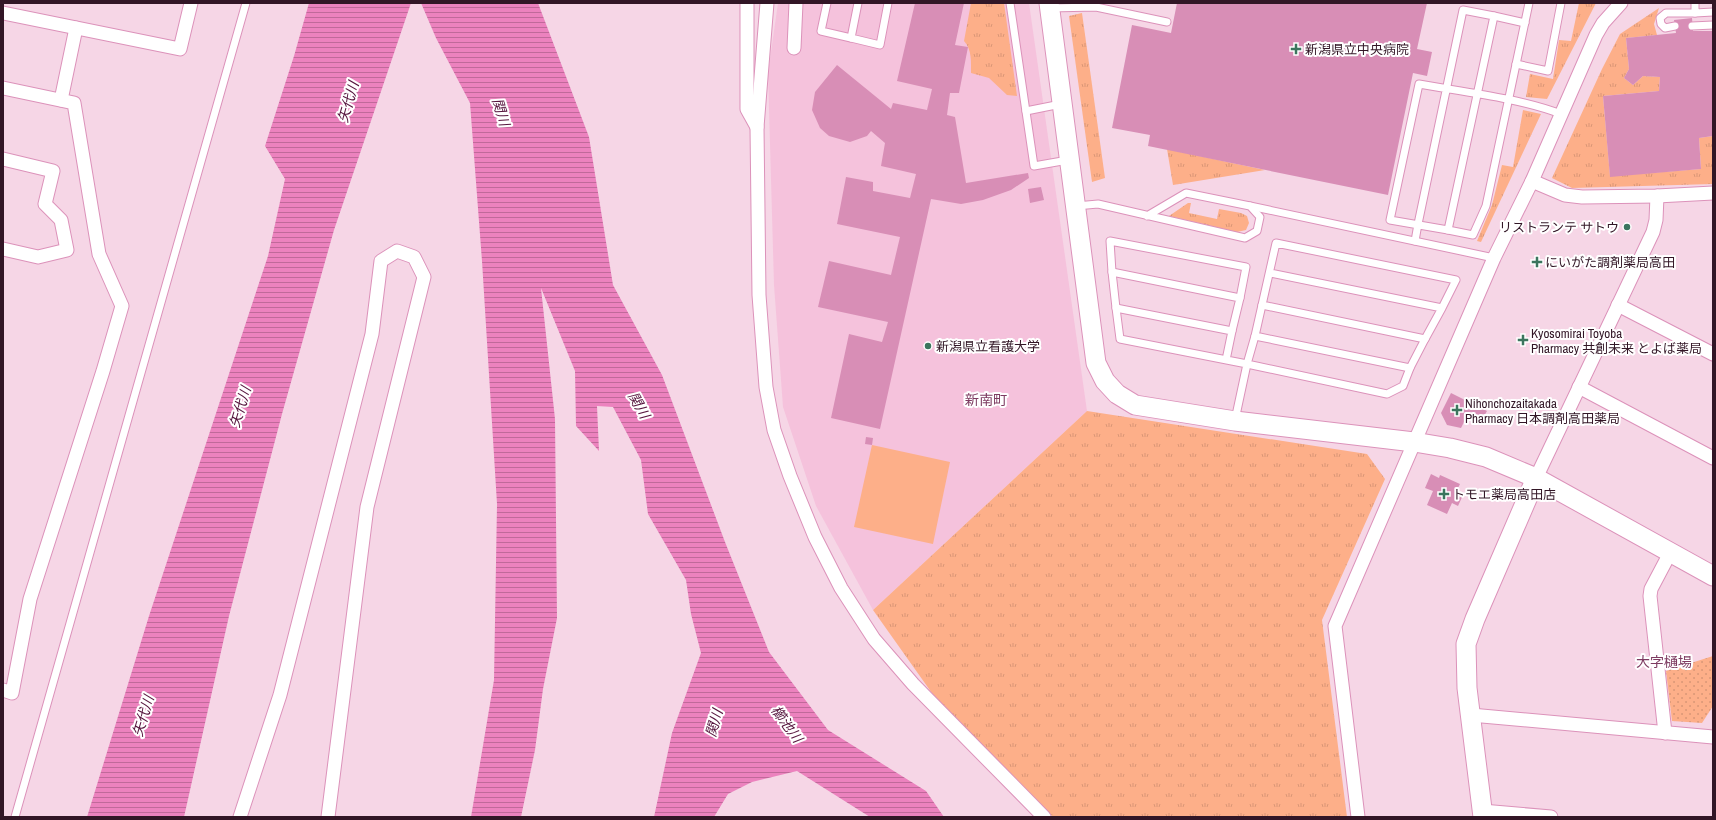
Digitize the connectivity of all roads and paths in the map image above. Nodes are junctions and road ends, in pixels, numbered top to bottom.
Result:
1 (191, 3) edge
2 (246, 3) edge
3 (747, 3) edge
4 (767, 3) edge
5 (796, 3) edge
6 (827, 3) edge
7 (858, 3) edge
8 (888, 3) edge
9 (1010, 3) edge
10 (1529, 3) edge
11 (1561, 3) edge
12 (1621, 3) edge
13 (1695, 3) edge
14 (1050, 6) edge
15 (1713, 12) edge
16 (3, 13) edge
17 (1695, 13) junction
18 (1494, 16) junction
19 (1167, 22) dead end
20 (1525, 23) junction
21 (1713, 25) edge
22 (1675, 26) dead end
23 (1692, 26) dead end
24 (76, 28) junction
25 (851, 38) junction
26 (794, 48) dead end
27 (1516, 64) junction
28 (3, 88) edge
29 (1446, 89) junction
30 (1478, 95) junction
31 (61, 100) junction
32 (1509, 100) junction
33 (1063, 104) junction
34 (1026, 111) junction
35 (1561, 114) junction
36 (757, 127) junction
37 (1070, 159) junction
38 (3, 160) edge
39 (1532, 181) junction
40 (1713, 193) edge
41 (1657, 196) junction
42 (1076, 206) junction
43 (1250, 206) junction
44 (1147, 216) junction
45 (1418, 224) junction
46 (1448, 230) junction
47 (1415, 241) junction
48 (3, 249) edge
49 (1494, 258) junction
50 (1112, 272) junction
51 (1270, 273) junction
52 (1240, 298) junction
53 (1262, 304) junction
54 (1618, 305) junction
55 (1116, 308) junction
56 (1442, 308) junction
57 (1232, 331) junction
58 (1255, 336) junction
59 (1425, 340) junction
60 (1713, 354) edge
61 (1226, 360) junction
62 (1247, 364) junction
63 (1410, 368) junction
64 (1578, 387) junction
65 (1235, 420) junction
66 (1414, 442) junction
67 (1713, 458) edge
68 (1536, 478) junction
69 (1670, 553) junction
70 (1713, 576) edge
71 (3, 690) edge
72 (1471, 716) junction
73 (1665, 733) junction
74 (1713, 737) edge
75 (1483, 814) edge
76 (15, 817) edge
77 (240, 817) edge
78 (328, 817) edge
79 (1044, 817) edge
80 (1358, 817) edge
81 (1552, 817) edge

1 - 24 street
2 - 76 lane
3 - 36 street
4 - 36 street
5 - 26 street
6 - 25 lane
7 - 25 lane
8 - 25 lane
9 - 34 lane
10 - 20 lane
11 - 27 lane
12 - 35 street
13 - 17 lane
14 - 19 lane
14 - 33 street
15 - 17 lane
16 - 24 street
17 - 22 lane
18 - 20 lane
18 - 29 lane
18 - 30 lane
20 - 27 lane
21 - 23 lane
24 - 31 street
27 - 32 lane
28 - 31 street
29 - 30 lane
29 - 45 lane
29 - 45 lane
30 - 32 lane
30 - 46 lane
31 - 71 street
32 - 35 lane
32 - 46 lane
33 - 34 lane
33 - 37 street
34 - 37 lane
35 - 39 street
36 - 79 street
37 - 42 street
38 - 48 street
39 - 41 street
39 - 49 street
40 - 41 street
41 - 54 street
42 - 44 lane
42 - 65 street
43 - 44 lane
43 - 44 lane
43 - 47 lane
45 - 46 lane
45 - 47 lane
47 - 49 lane
49 - 66 street
50 - 52 lane
50 - 52 lane
50 - 55 lane
51 - 53 lane
51 - 56 lane
51 - 56 lane
52 - 57 lane
53 - 58 lane
53 - 59 lane
54 - 60 street
54 - 64 street
55 - 57 lane
55 - 61 lane
56 - 59 lane
57 - 61 lane
58 - 62 lane
58 - 63 lane
59 - 63 lane
61 - 62 lane
62 - 63 lane
62 - 65 lane
64 - 67 street
64 - 68 street
65 - 66 street
66 - 68 street
66 - 80 street
68 - 69 street
68 - 72 street
69 - 70 street
69 - 73 street
72 - 73 street
72 - 75 street
73 - 74 street
75 - 81 street
77 - 78 street

